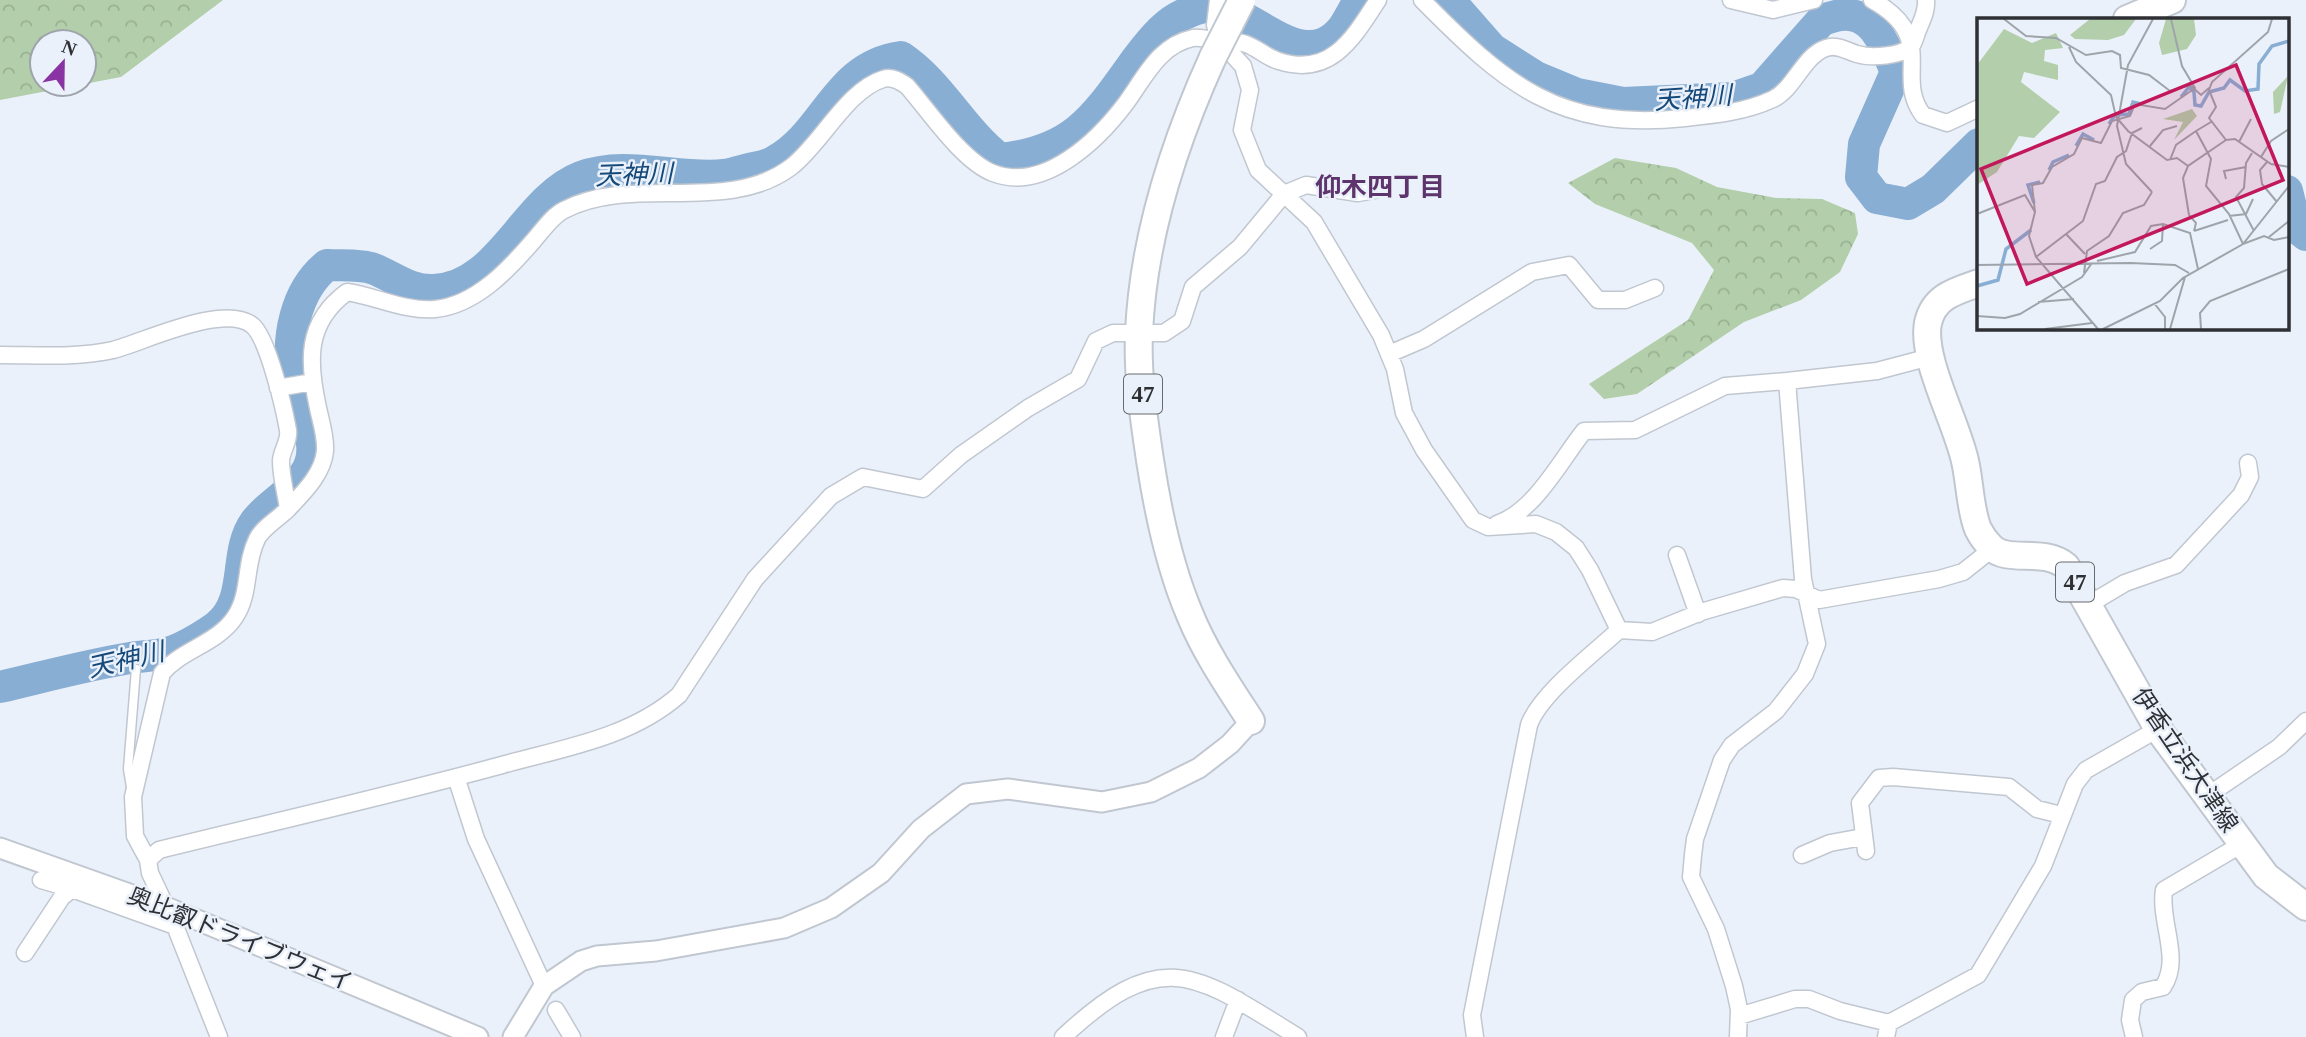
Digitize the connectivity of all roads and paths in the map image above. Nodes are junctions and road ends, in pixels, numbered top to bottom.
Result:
1 (1378, 0) edge
2 (1422, 0) edge
3 (1731, 0) edge
4 (1814, 0) edge
5 (1872, 0) edge
6 (1927, 0) edge
7 (2172, 0) edge
8 (1226, 1) edge
9 (2129, 18) edge
10 (1216, 41) junction
11 (1906, 49) junction
12 (1977, 109) edge
13 (1375, 190) dead end
14 (1284, 194) junction
15 (1977, 284) edge
16 (1655, 288) dead end
17 (1139, 334) junction
18 (1389, 354) junction
19 (0, 355) edge
20 (1930, 357) junction
21 (1787, 381) junction
22 (308, 383) junction
23 (281, 387) junction
24 (2248, 463) dead end
25 (288, 509) junction
26 (1488, 527) junction
27 (1992, 549) junction
28 (1677, 555) dead end
29 (1807, 596) junction
30 (2088, 605) junction
31 (1698, 614) junction
32 (1619, 630) junction
33 (136, 669) dead end
34 (1251, 721) joint
35 (2306, 722) edge
36 (2158, 729) junction
37 (456, 777) junction
38 (2207, 796) junction
39 (133, 797) junction
40 (2061, 815) junction
41 (2242, 844) junction
42 (0, 848) edge
43 (1802, 855) dead end
44 (148, 860) junction
45 (41, 880) dead end
46 (72, 889) junction
47 (166, 906) junction
48 (2306, 907) edge
49 (175, 926) junction
50 (25, 953) dead end
51 (544, 986) junction
52 (1238, 1000) junction
53 (556, 1010) dead end
54 (1739, 1016) junction
55 (1887, 1030) edge
56 (219, 1037) edge
57 (478, 1037) edge
58 (513, 1037) edge
59 (572, 1037) edge
60 (1063, 1037) edge
61 (1224, 1037) edge
62 (1298, 1037) edge
63 (1475, 1037) edge
64 (1738, 1037) edge
65 (2134, 1037) edge

1 - 10 street
2 - 11 street
3 - 4 street
5 - 11 street
6 - 11 street
7 - 9 main road
8 - 10 main road, 47, bridge
10 - 14 street
10 - 17 main road, 47
10 - 22 street
11 - 12 street
13 - 14 street
14 - 17 street
14 - 18 street
15 - 20 main road
16 - 18 street
17 - 34 main road, 47
17 - 37 street
18 - 26 street
19 - 23 street
20 - 21 street
20 - 27 main road
21 - 26 street
21 - 29 street
22 - 23 street
22 - 25 street
23 - 25 street
24 - 30 street
25 - 39 street
26 - 32 street
27 - 29 street
27 - 30 main road, 伊香立浜大津線 / 47
28 - 31 street
29 - 31 street
29 - 54 street
30 - 36 main road, 伊香立浜大津線 / 47
31 - 32 street
32 - 63 street
33 - 39 lane
34 - 51 street
35 - 38 street
36 - 38 main road, 伊香立浜大津線 / 47
36 - 40 street
37 - 44 street
37 - 51 street
38 - 41 main road, 伊香立浜大津線 / 47
39 - 44 street
40 - 43 street
40 - 55 street
41 - 48 main road, 伊香立浜大津線 / 47
41 - 65 street
42 - 47 street, 奥比叡ドライブウェイ
44 - 47 street
45 - 46 street
46 - 49 street
46 - 50 street
47 - 49 street
47 - 57 street, 奥比叡ドライブウェイ
49 - 56 street
51 - 58 street
52 - 60 street
52 - 61 street
52 - 62 street
53 - 59 street
54 - 55 street
54 - 64 street

